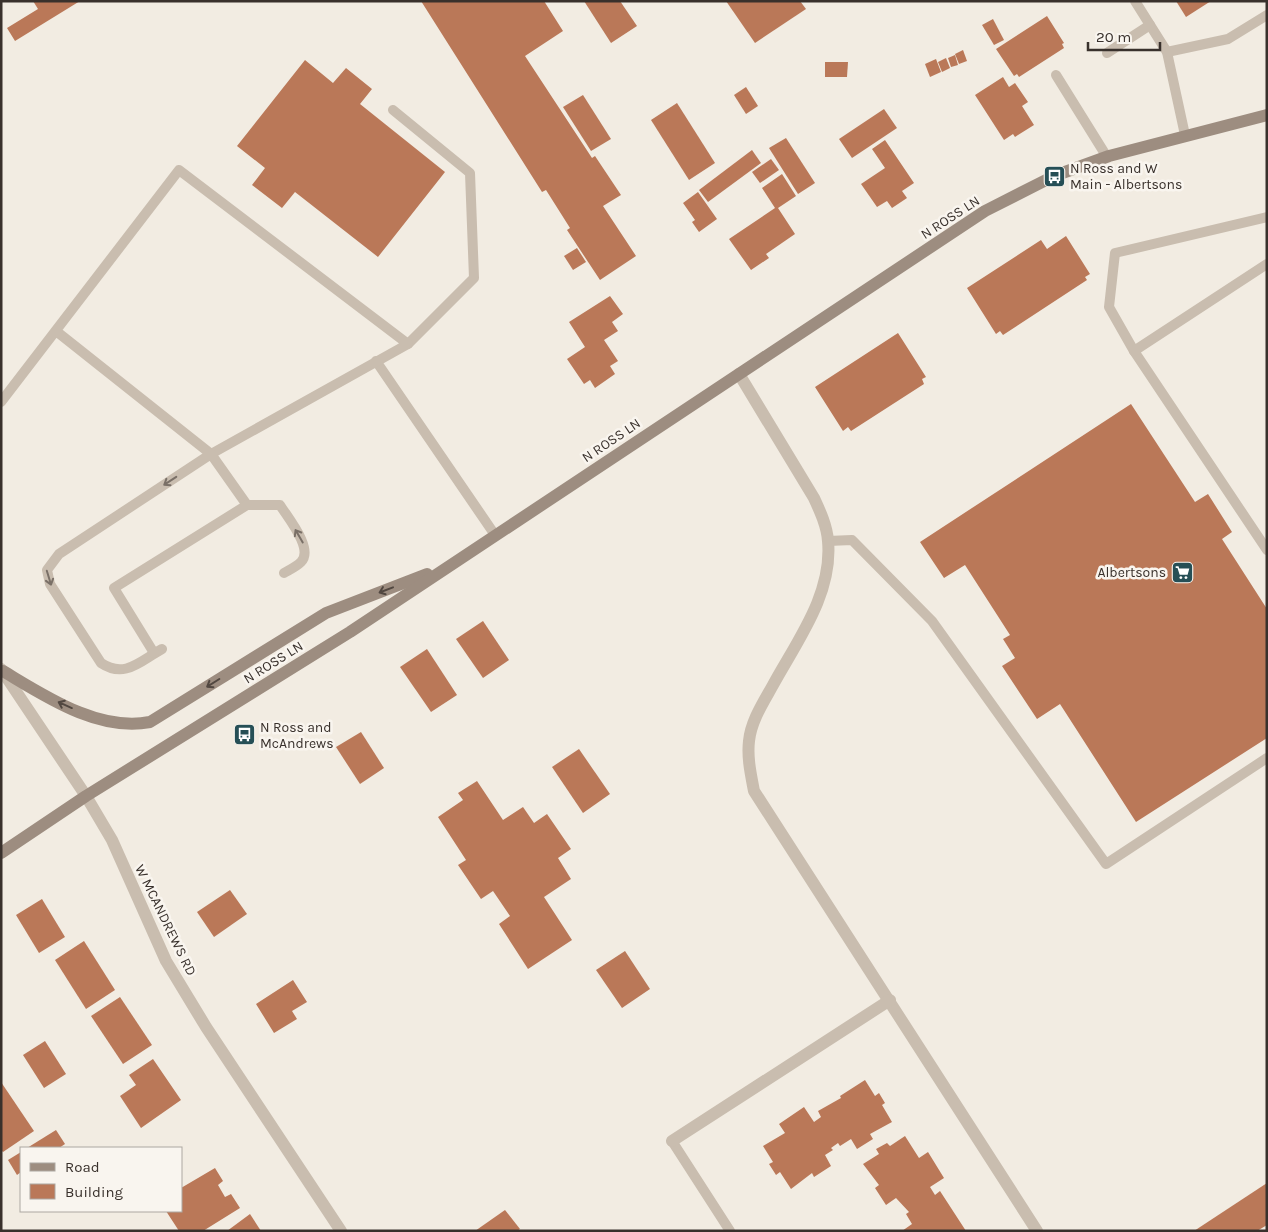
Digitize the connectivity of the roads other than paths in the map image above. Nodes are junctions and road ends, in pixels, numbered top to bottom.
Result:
1 (1134, 1) edge
2 (1267, 15) edge
3 (1150, 25) junction
4 (1167, 52) junction
5 (1107, 53) dead end
6 (1056, 75) dead end
7 (393, 110) dead end
8 (1267, 115) edge
9 (1185, 135) junction
10 (1107, 157) junction
11 (1267, 217) edge
12 (1267, 264) edge
13 (56, 331) junction
14 (408, 344) junction
15 (1134, 350) junction
16 (376, 361) junction
17 (739, 374) junction
18 (1, 402) edge
19 (211, 454) junction
20 (246, 504) junction
21 (495, 536) junction
22 (828, 541) junction
23 (1267, 550) edge
24 (448, 566) junction
25 (284, 573) dead end
26 (2, 670) edge
27 (1267, 758) edge
28 (86, 796) junction
29 (1, 853) edge
30 (890, 1000) junction
31 (672, 1141) joint
32 (341, 1231) edge
33 (730, 1231) edge
34 (1037, 1231) edge

1 - 3 lane
2 - 4 lane
3 - 4 lane
3 - 5 lane
4 - 9 lane
6 - 10 lane
7 - 14 lane
8 - 9 main road, N ROSS LN
9 - 10 main road, N ROSS LN
10 - 17 main road, N ROSS LN
11 - 15 lane
12 - 15 lane
13 - 14 lane
13 - 18 lane
13 - 19 lane
14 - 16 lane
15 - 23 lane
16 - 19 lane
16 - 21 lane
17 - 21 main road, N ROSS LN
17 - 22 street
19 - 20 lane
19 -> 20 lane
25 -> 20 lane
21 - 24 main road, N ROSS LN
22 - 27 lane
22 - 30 street
24 -> 26 main road
24 - 28 main road, N ROSS LN
26 - 28 street, W MCANDREWS RD
28 - 29 main road, N ROSS LN
28 - 32 street, W MCANDREWS RD
30 - 31 street
30 - 34 street
31 - 33 lane

